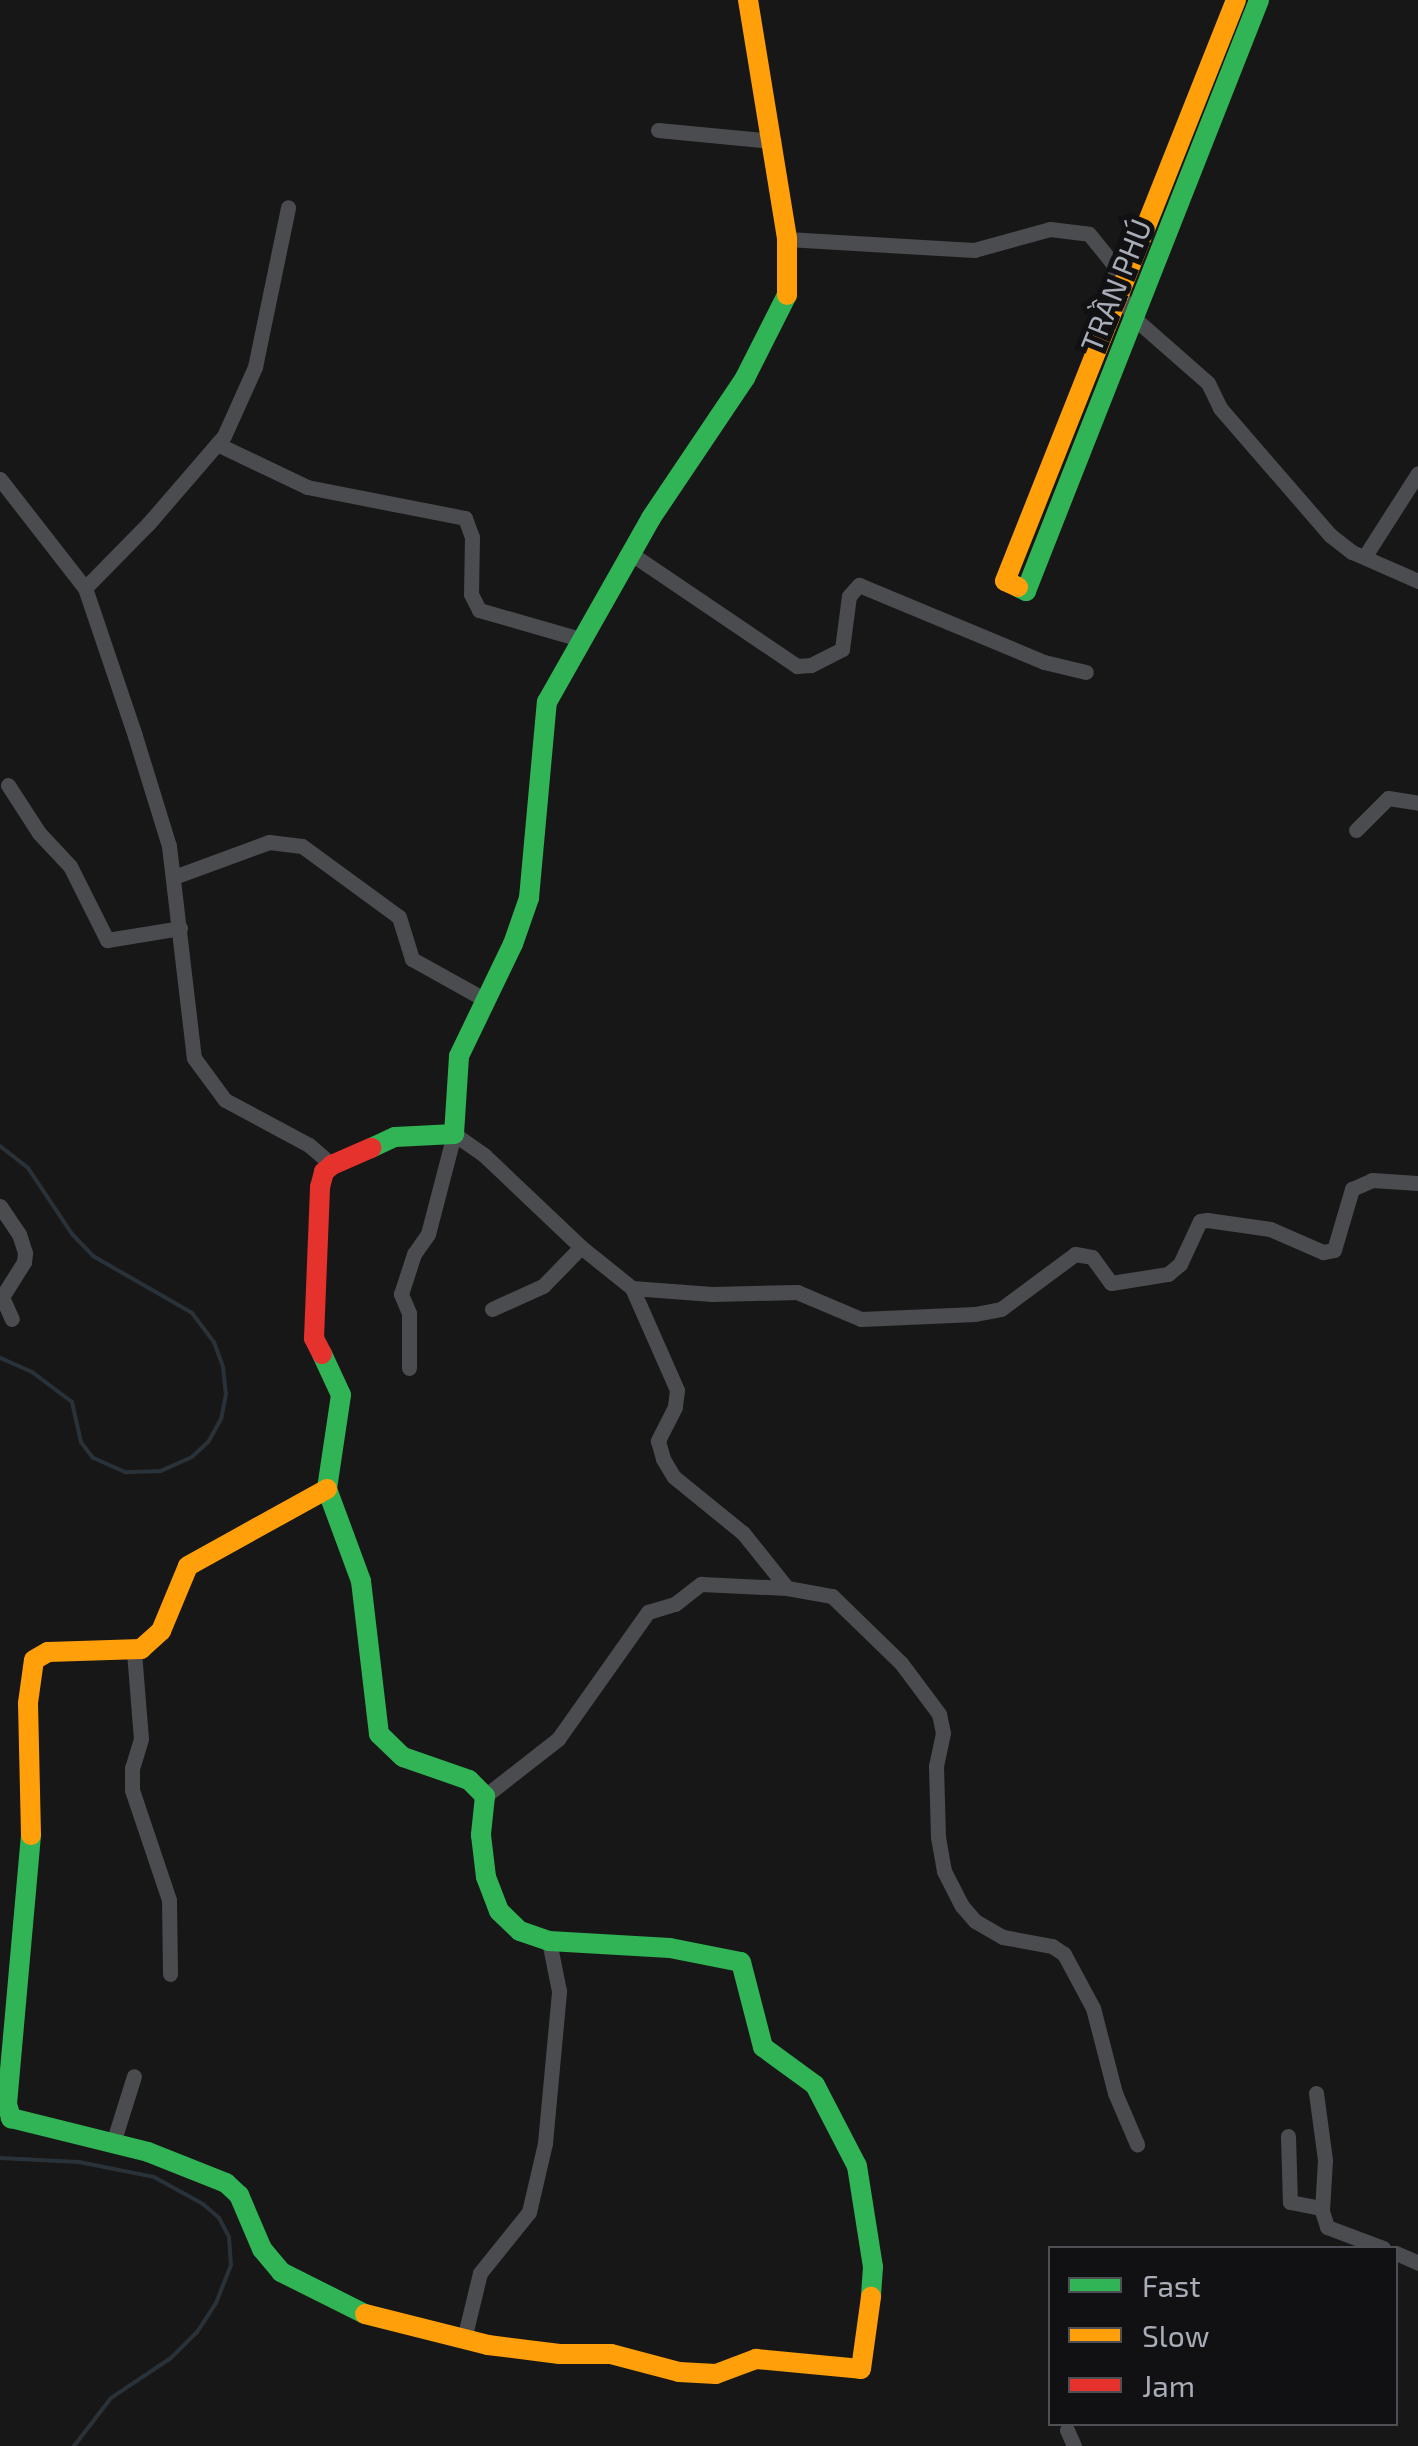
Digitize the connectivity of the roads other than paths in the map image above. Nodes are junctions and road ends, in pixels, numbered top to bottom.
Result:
1 (748, 0) edge
2 (1236, 0) edge
3 (1259, 0) edge
4 (658, 130) dead end
5 (773, 141) junction
6 (288, 206) dead end
7 (787, 239) junction
8 (1121, 296) junction
9 (1134, 318) junction
10 (217, 444) junction
11 (1418, 473) edge
12 (0, 479) edge
13 (630, 553) junction
14 (1365, 556) junction
15 (1418, 582) edge
16 (84, 588) junction
17 (580, 640) junction
18 (1086, 672) dead end
19 (8, 785) dead end
20 (1418, 803) edge
21 (1356, 830) dead end
22 (174, 877) junction
23 (180, 928) junction
24 (484, 999) junction
25 (454, 1134) junction
26 (332, 1164) junction
27 (1418, 1183) edge
28 (0, 1206) edge
29 (581, 1247) junction
30 (632, 1288) junction
31 (492, 1309) dead end
32 (12, 1319) dead end
33 (409, 1368) dead end
34 (327, 1489) junction
35 (787, 1588) junction
36 (134, 1652) junction
37 (484, 1796) junction
38 (550, 1941) junction
39 (170, 1974) dead end
40 (134, 2076) dead end
41 (1316, 2093) dead end
42 (1288, 2136) dead end
43 (113, 2144) junction
44 (1137, 2144) dead end
45 (1322, 2210) junction
46 (1377, 2246) edge
47 (464, 2338) junction
48 (1066, 2430) dead end
49 (1074, 2446) edge

1 - 5 street
2 - 8 street, TRẦN PHÚ
3 - 9 street, TRẦN PHÚ
4 - 5 street
5 - 7 street
6 - 10 street
7 - 8 street
7 - 13 street
8 - 9 street
8 - 9 street, TRẦN PHÚ
9 - 14 street
10 - 16 street
10 - 17 street
11 - 14 street
12 - 16 street
13 - 17 street
13 - 18 street
14 - 15 street
16 - 22 street
17 - 24 street
19 - 23 street
20 - 21 street
22 - 23 street
22 - 24 street
23 - 26 street
24 - 25 street
25 - 26 street
25 - 29 street
25 - 33 street
26 - 34 street
27 - 30 street
28 - 32 street
29 - 30 street
29 - 31 street
30 - 35 street
34 - 36 street
34 - 37 street
35 - 37 street
35 - 44 street
36 - 39 street
36 - 43 street
37 - 38 street
38 - 47 street
38 - 47 street
40 - 43 street
41 - 45 street
42 - 45 street
43 - 47 street
45 - 46 street
48 - 49 street

